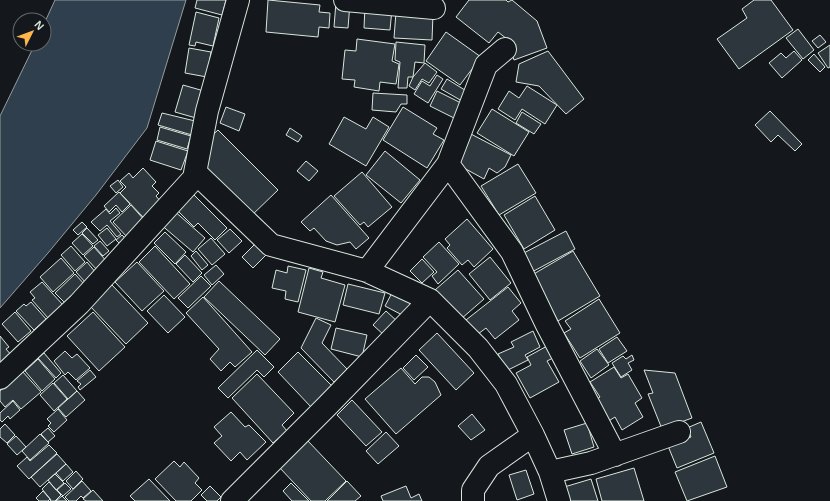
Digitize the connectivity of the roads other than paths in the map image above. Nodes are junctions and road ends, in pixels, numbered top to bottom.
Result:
1 (238, 0) edge
2 (344, 0) edge
3 (434, 8) dead end
4 (505, 49) dead end
5 (448, 164) junction
6 (196, 173) junction
7 (368, 271) junction
8 (430, 300) junction
9 (0, 378) edge
10 (679, 432) dead end
11 (532, 435) junction
12 (615, 455) junction
13 (550, 472) junction
14 (232, 501) edge
15 (473, 501) edge
16 (559, 501) edge

1 - 6 street
2 - 3 street
4 - 5 street
5 - 7 street
5 - 12 street
6 - 7 street
6 - 9 street
7 - 8 street
8 - 11 street
8 - 14 street
10 - 12 street
11 - 13 street
11 - 15 street
12 - 13 street
13 - 16 street

